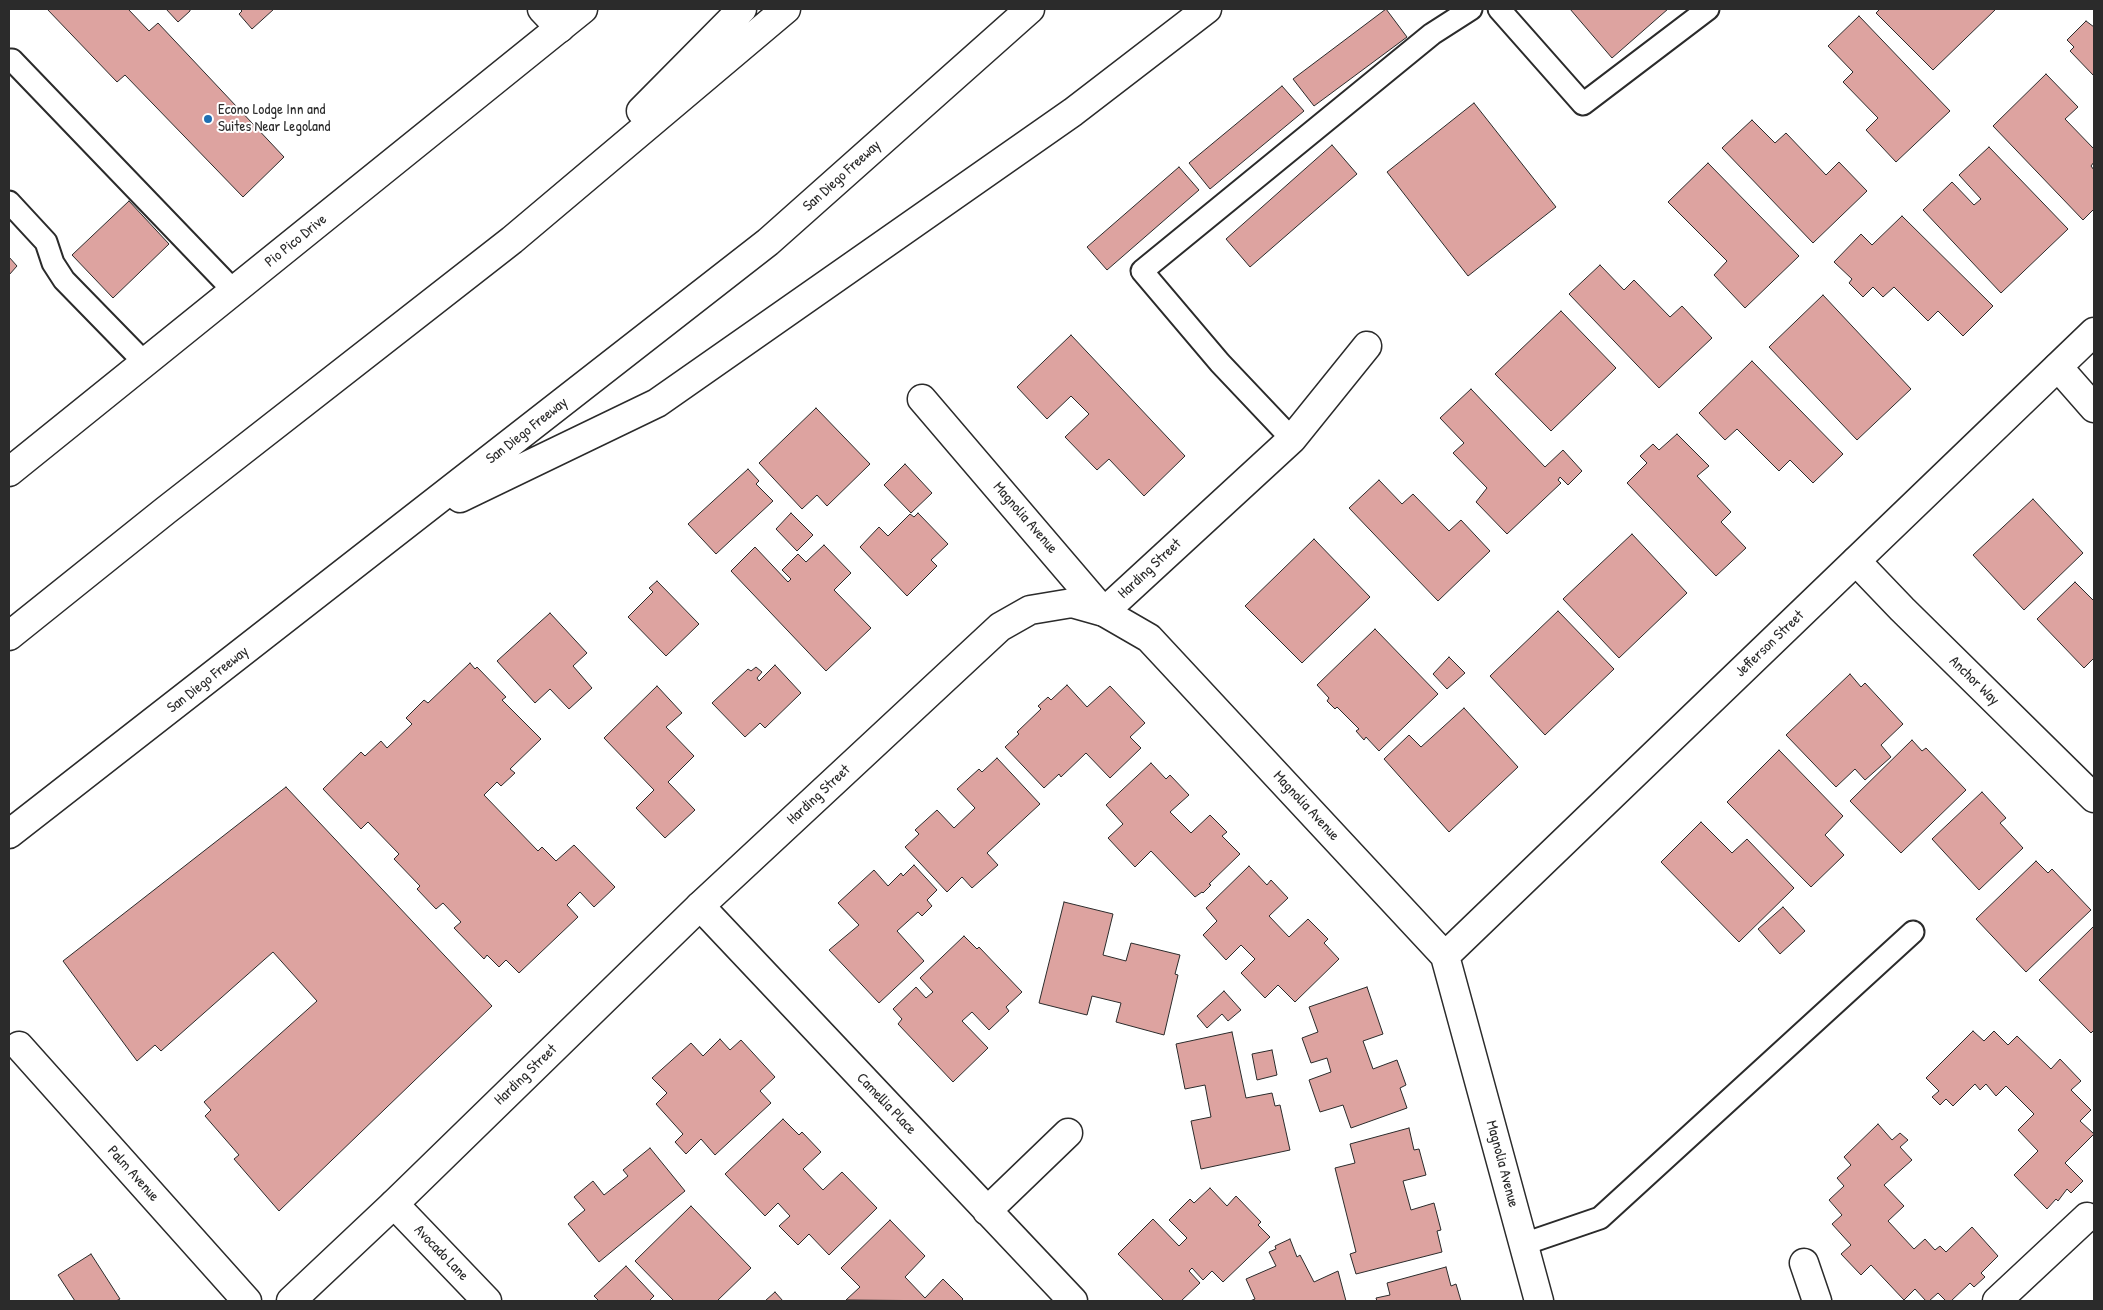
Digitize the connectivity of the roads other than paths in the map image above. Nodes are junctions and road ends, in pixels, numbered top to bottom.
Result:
1 (583, 9) edge
2 (742, 9) edge
3 (786, 9) edge
4 (1030, 9) edge
5 (1207, 9) edge
6 (1471, 9) edge
7 (1500, 9) edge
8 (1708, 9) edge
9 (551, 18) edge
10 (9, 60) edge
11 (9, 202) edge
12 (512, 240) junction
13 (234, 291) junction
14 (2094, 332) edge
15 (1367, 346) dead end
16 (145, 362) junction
17 (2058, 367) junction
18 (922, 399) dead end
19 (2094, 408) edge
20 (1292, 439) junction
21 (9, 472) edge
22 (412, 522) junction
23 (1856, 562) junction
24 (1104, 612) junction
25 (9, 636) edge
26 (2094, 798) edge
27 (9, 834) edge
28 (700, 906) junction
29 (1913, 932) dead end
30 (1446, 956) junction
31 (14, 1048) edge
32 (1068, 1133) dead end
33 (394, 1204) junction
34 (987, 1211) junction
35 (2087, 1217) dead end
36 (1524, 1244) junction
37 (1804, 1263) dead end
38 (247, 1301) edge
39 (290, 1301) edge
40 (487, 1301) edge
41 (1072, 1301) edge
42 (1539, 1301) edge
43 (1817, 1301) edge
44 (1997, 1301) edge

1 - 9 main road, Pio Pico Drive
2 - 12 main road
3 - 12 main road
4 - 22 main road, San Diego Freeway
5 - 22 main road
6 - 20 lane
7 - 8 lane
9 - 13 main road, Pio Pico Drive
10 - 13 lane
11 - 16 lane
12 - 25 main road
13 - 16 main road, Pio Pico Drive
14 - 17 main road, Jefferson Street
15 - 20 main road, Harding Street
16 - 21 main road, Pio Pico Drive
17 - 19 main road
17 - 23 main road, Jefferson Street
18 - 24 main road, Magnolia Avenue
20 - 24 main road, Harding Street
22 - 27 main road, San Diego Freeway
23 - 26 main road, Anchor Way
23 - 30 main road, Jefferson Street
24 - 28 main road, Harding Street
24 - 30 main road, Magnolia Avenue
28 - 33 main road, Harding Street
28 - 34 main road, Camellia Place
29 - 36 lane
30 - 36 main road, Magnolia Avenue
31 - 38 main road, Palm Avenue
32 - 34 main road
33 - 39 main road, Harding Street
33 - 40 main road, Avocado Lane
34 - 41 main road, Camellia Place
35 - 44 main road
36 - 42 main road, Magnolia Avenue
37 - 43 main road

